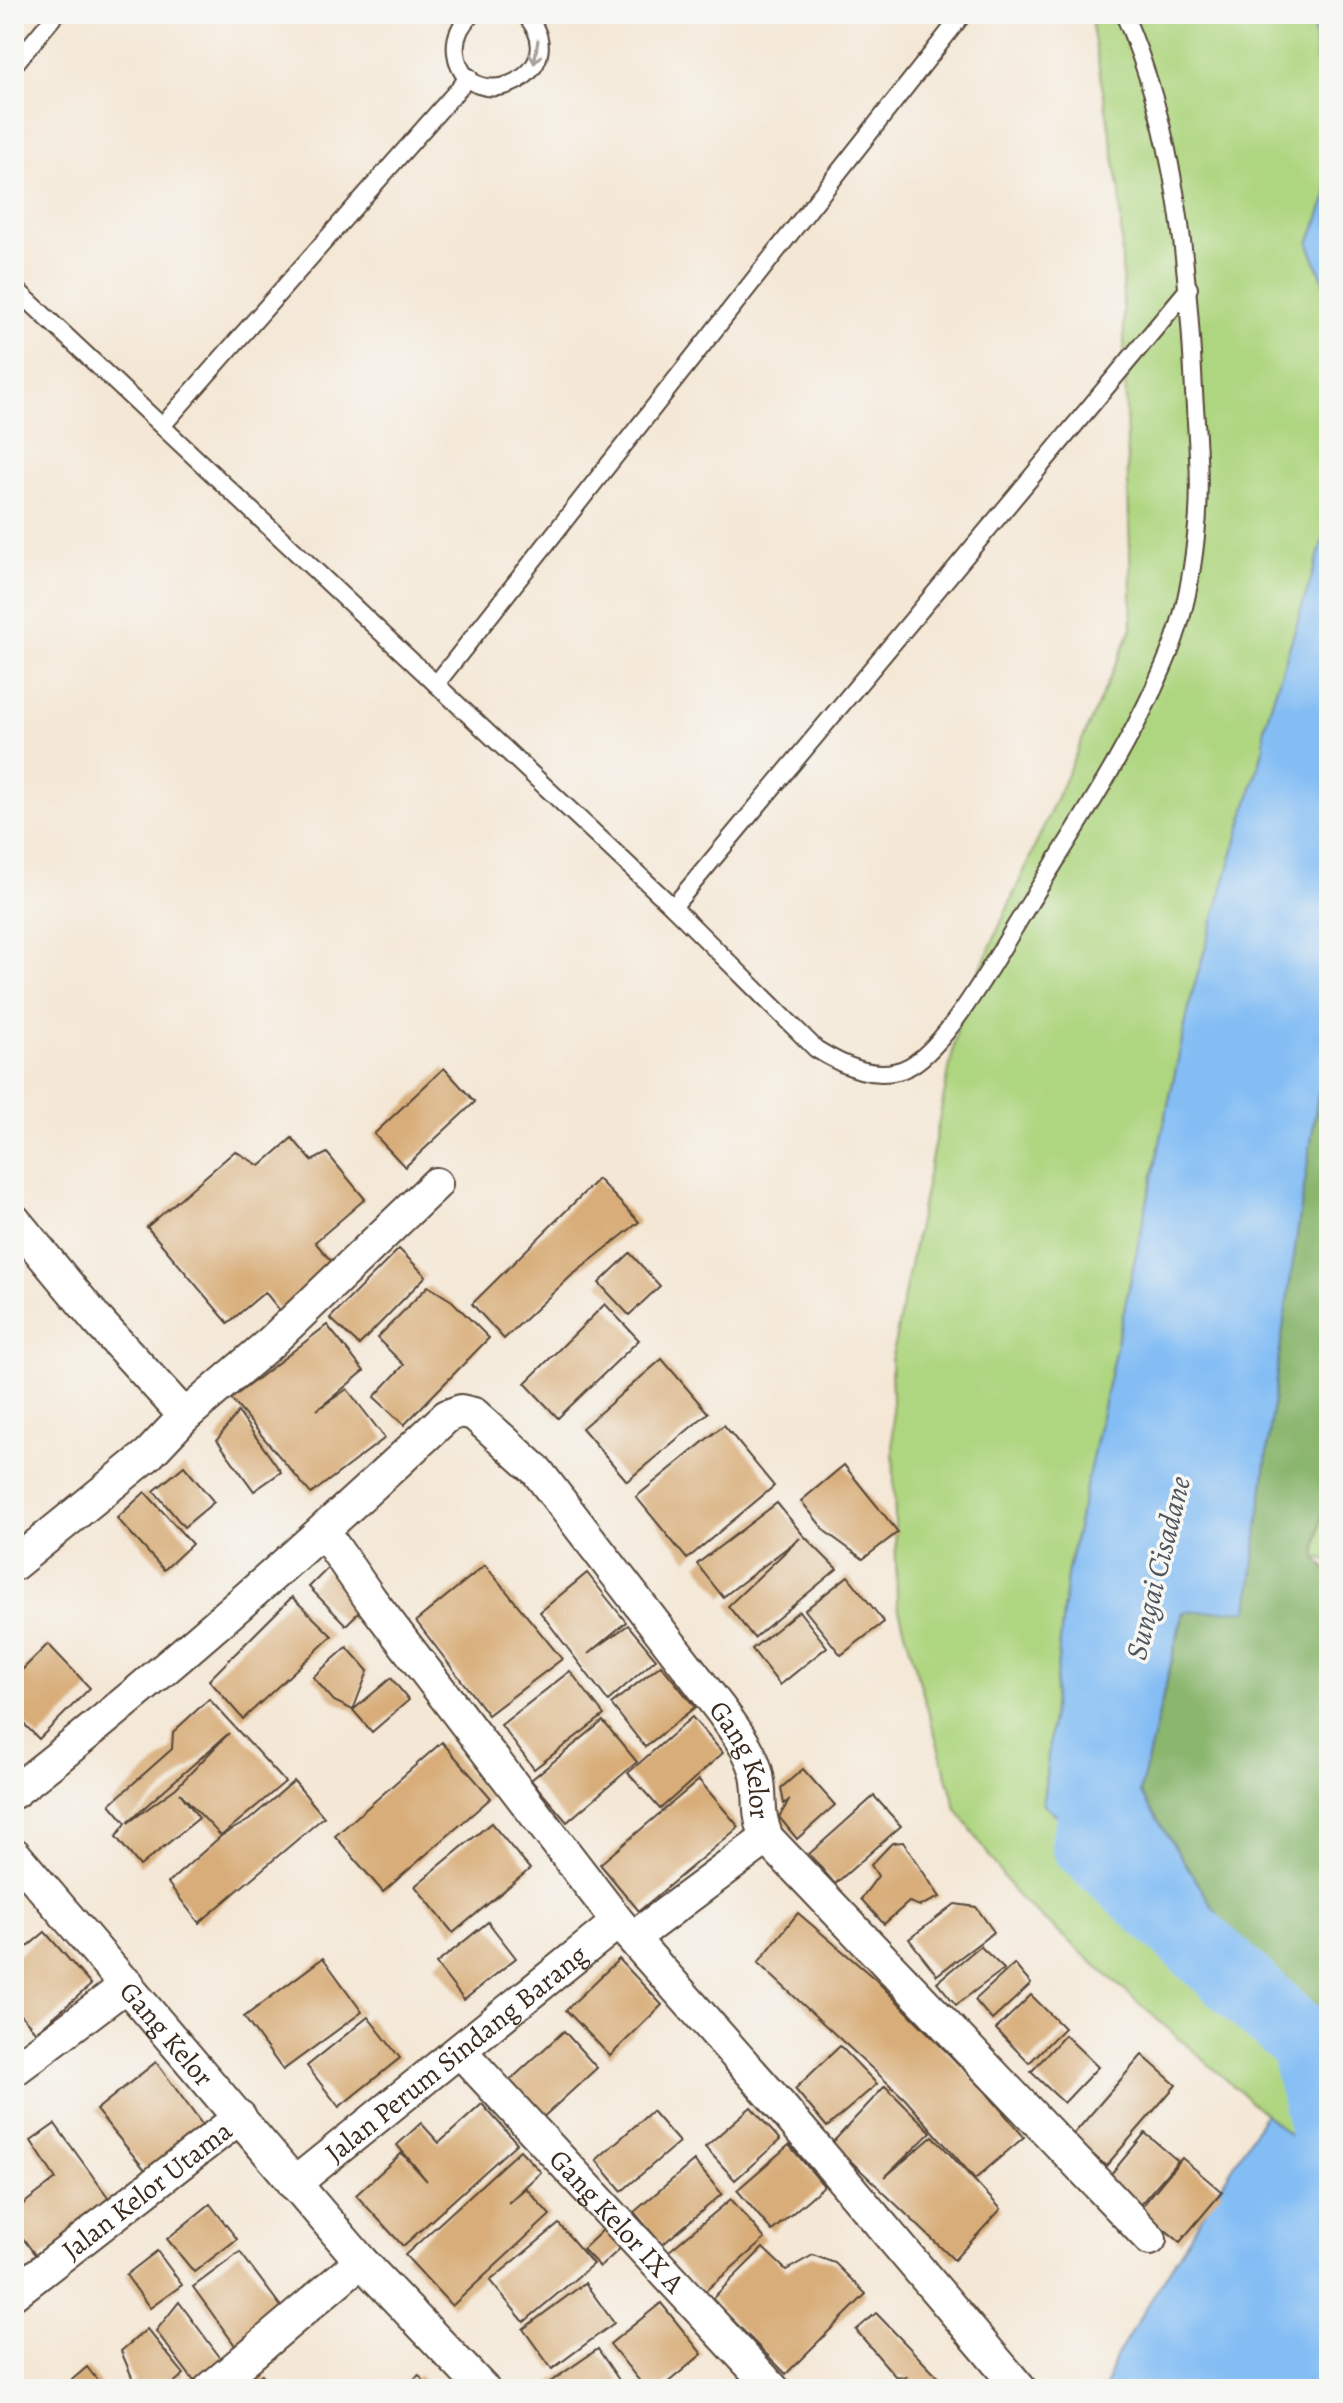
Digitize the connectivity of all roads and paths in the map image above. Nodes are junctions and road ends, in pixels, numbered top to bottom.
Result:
1 (56, 14) edge
2 (472, 14) edge
3 (524, 14) edge
4 (963, 14) edge
5 (1124, 14) edge
6 (14, 65) edge
7 (469, 77) junction
8 (14, 287) edge
9 (1189, 288) junction
10 (162, 426) junction
11 (436, 684) junction
12 (673, 907) junction
13 (436, 1184) dead end
14 (14, 1220) edge
15 (185, 1416) junction
16 (323, 1531) junction
17 (14, 1564) edge
18 (14, 1792) edge
19 (767, 1838) junction
20 (14, 1854) edge
21 (626, 1930) junction
22 (128, 1984) junction
23 (461, 2052) junction
24 (14, 2070) edge
25 (240, 2117) junction
26 (294, 2184) junction
27 (1150, 2239) dead end
28 (361, 2261) junction
29 (14, 2293) edge
30 (210, 2389) edge
31 (483, 2389) edge
32 (773, 2389) edge
33 (1020, 2389) edge

1 - 6 lane
2 - 7 lane
3 -> 7 lane
4 - 11 lane
5 - 9 lane
7 - 10 lane
8 - 10 lane
9 - 12 lane
9 - 12 lane
10 - 11 lane
11 - 12 lane
13 - 15 street
14 - 15 street
15 - 17 street
16 - 18 street, Gang Kelor
16 - 19 street, Gang Kelor
16 - 21 street
19 - 21 street, Jalan Perum Sindang Barang
19 - 27 street, Gang Kelor
20 - 22 street, Gang Kelor
21 - 23 street, Jalan Perum Sindang Barang
21 - 33 street
22 - 24 street
22 - 25 street, Gang Kelor
23 - 26 street, Jalan Perum Sindang Barang
23 - 32 street, Gang Kelor IX A
25 - 26 street, Gang Kelor
25 - 29 street, Jalan Kelor Utama
26 - 28 street, Gang Kelor
28 - 30 street
28 - 31 street, Gang Kelor

